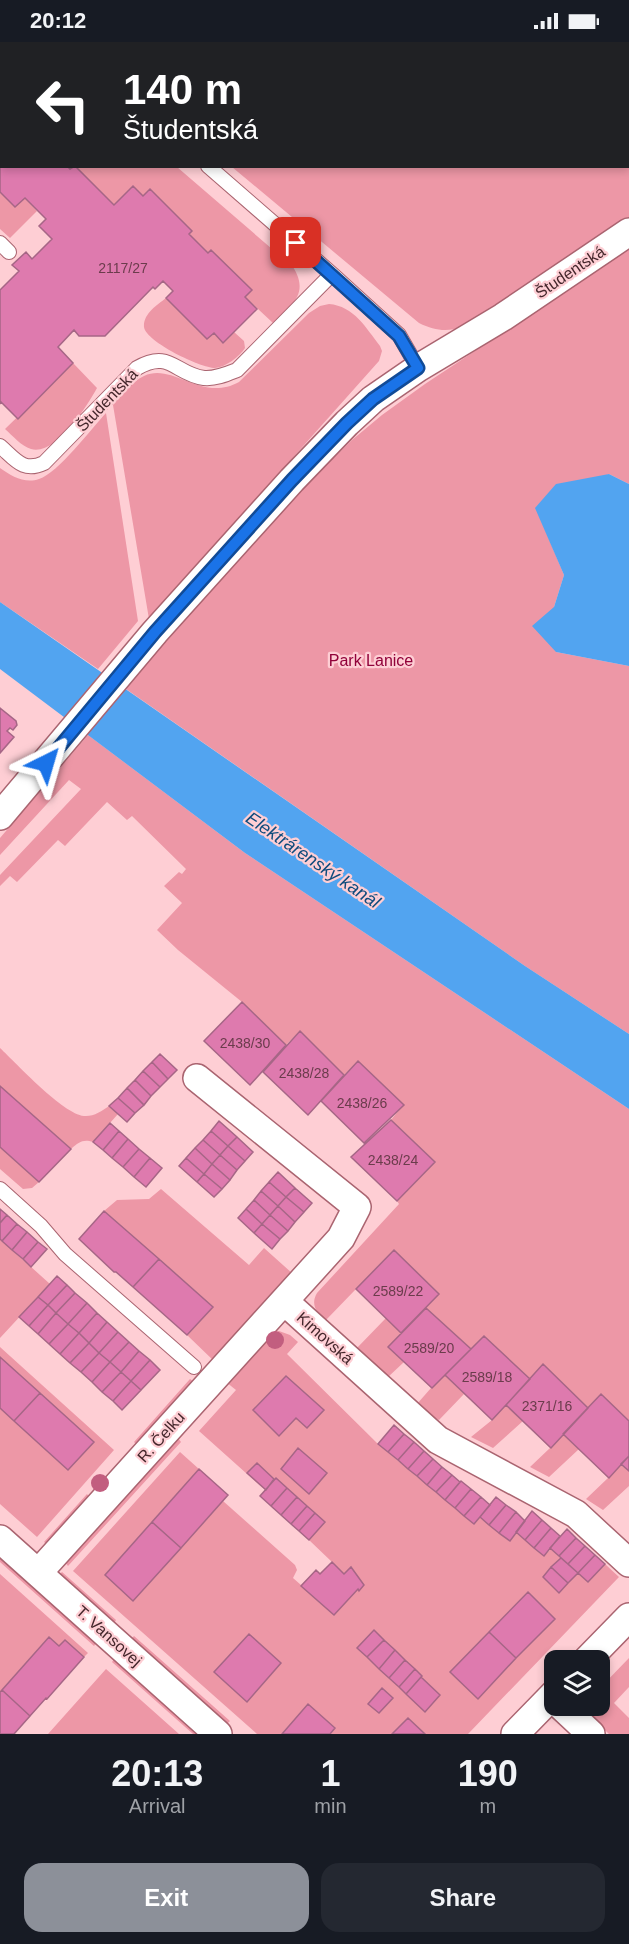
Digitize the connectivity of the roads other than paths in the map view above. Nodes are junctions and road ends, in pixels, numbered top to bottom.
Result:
1 (210, 168) edge
2 (629, 232) edge
3 (332, 274) junction
4 (418, 368) junction
5 (0, 446) edge
6 (0, 816) edge
7 (197, 1078) dead end
8 (0, 1190) edge
9 (284, 1301) junction
10 (194, 1367) dead end
11 (0, 1539) edge
12 (629, 1563) edge
13 (38, 1573) junction
14 (629, 1617) edge
15 (597, 1650) edge
16 (544, 1709) edge
17 (574, 1716) edge
18 (218, 1734) edge
19 (515, 1734) edge
20 (591, 1734) edge

1 - 3 lane
2 - 4 street, Študentská
3 - 4 lane
3 - 5 lane, Študentská
4 - 6 street, Študentská
7 - 9 street, Kimovská
8 - 10 lane
9 - 12 street, Kimovská
9 - 13 street, R. Čelku
11 - 13 street, T. Vansovej
13 - 18 street, T. Vansovej
14 - 15 street
16 - 19 street
17 - 20 street

